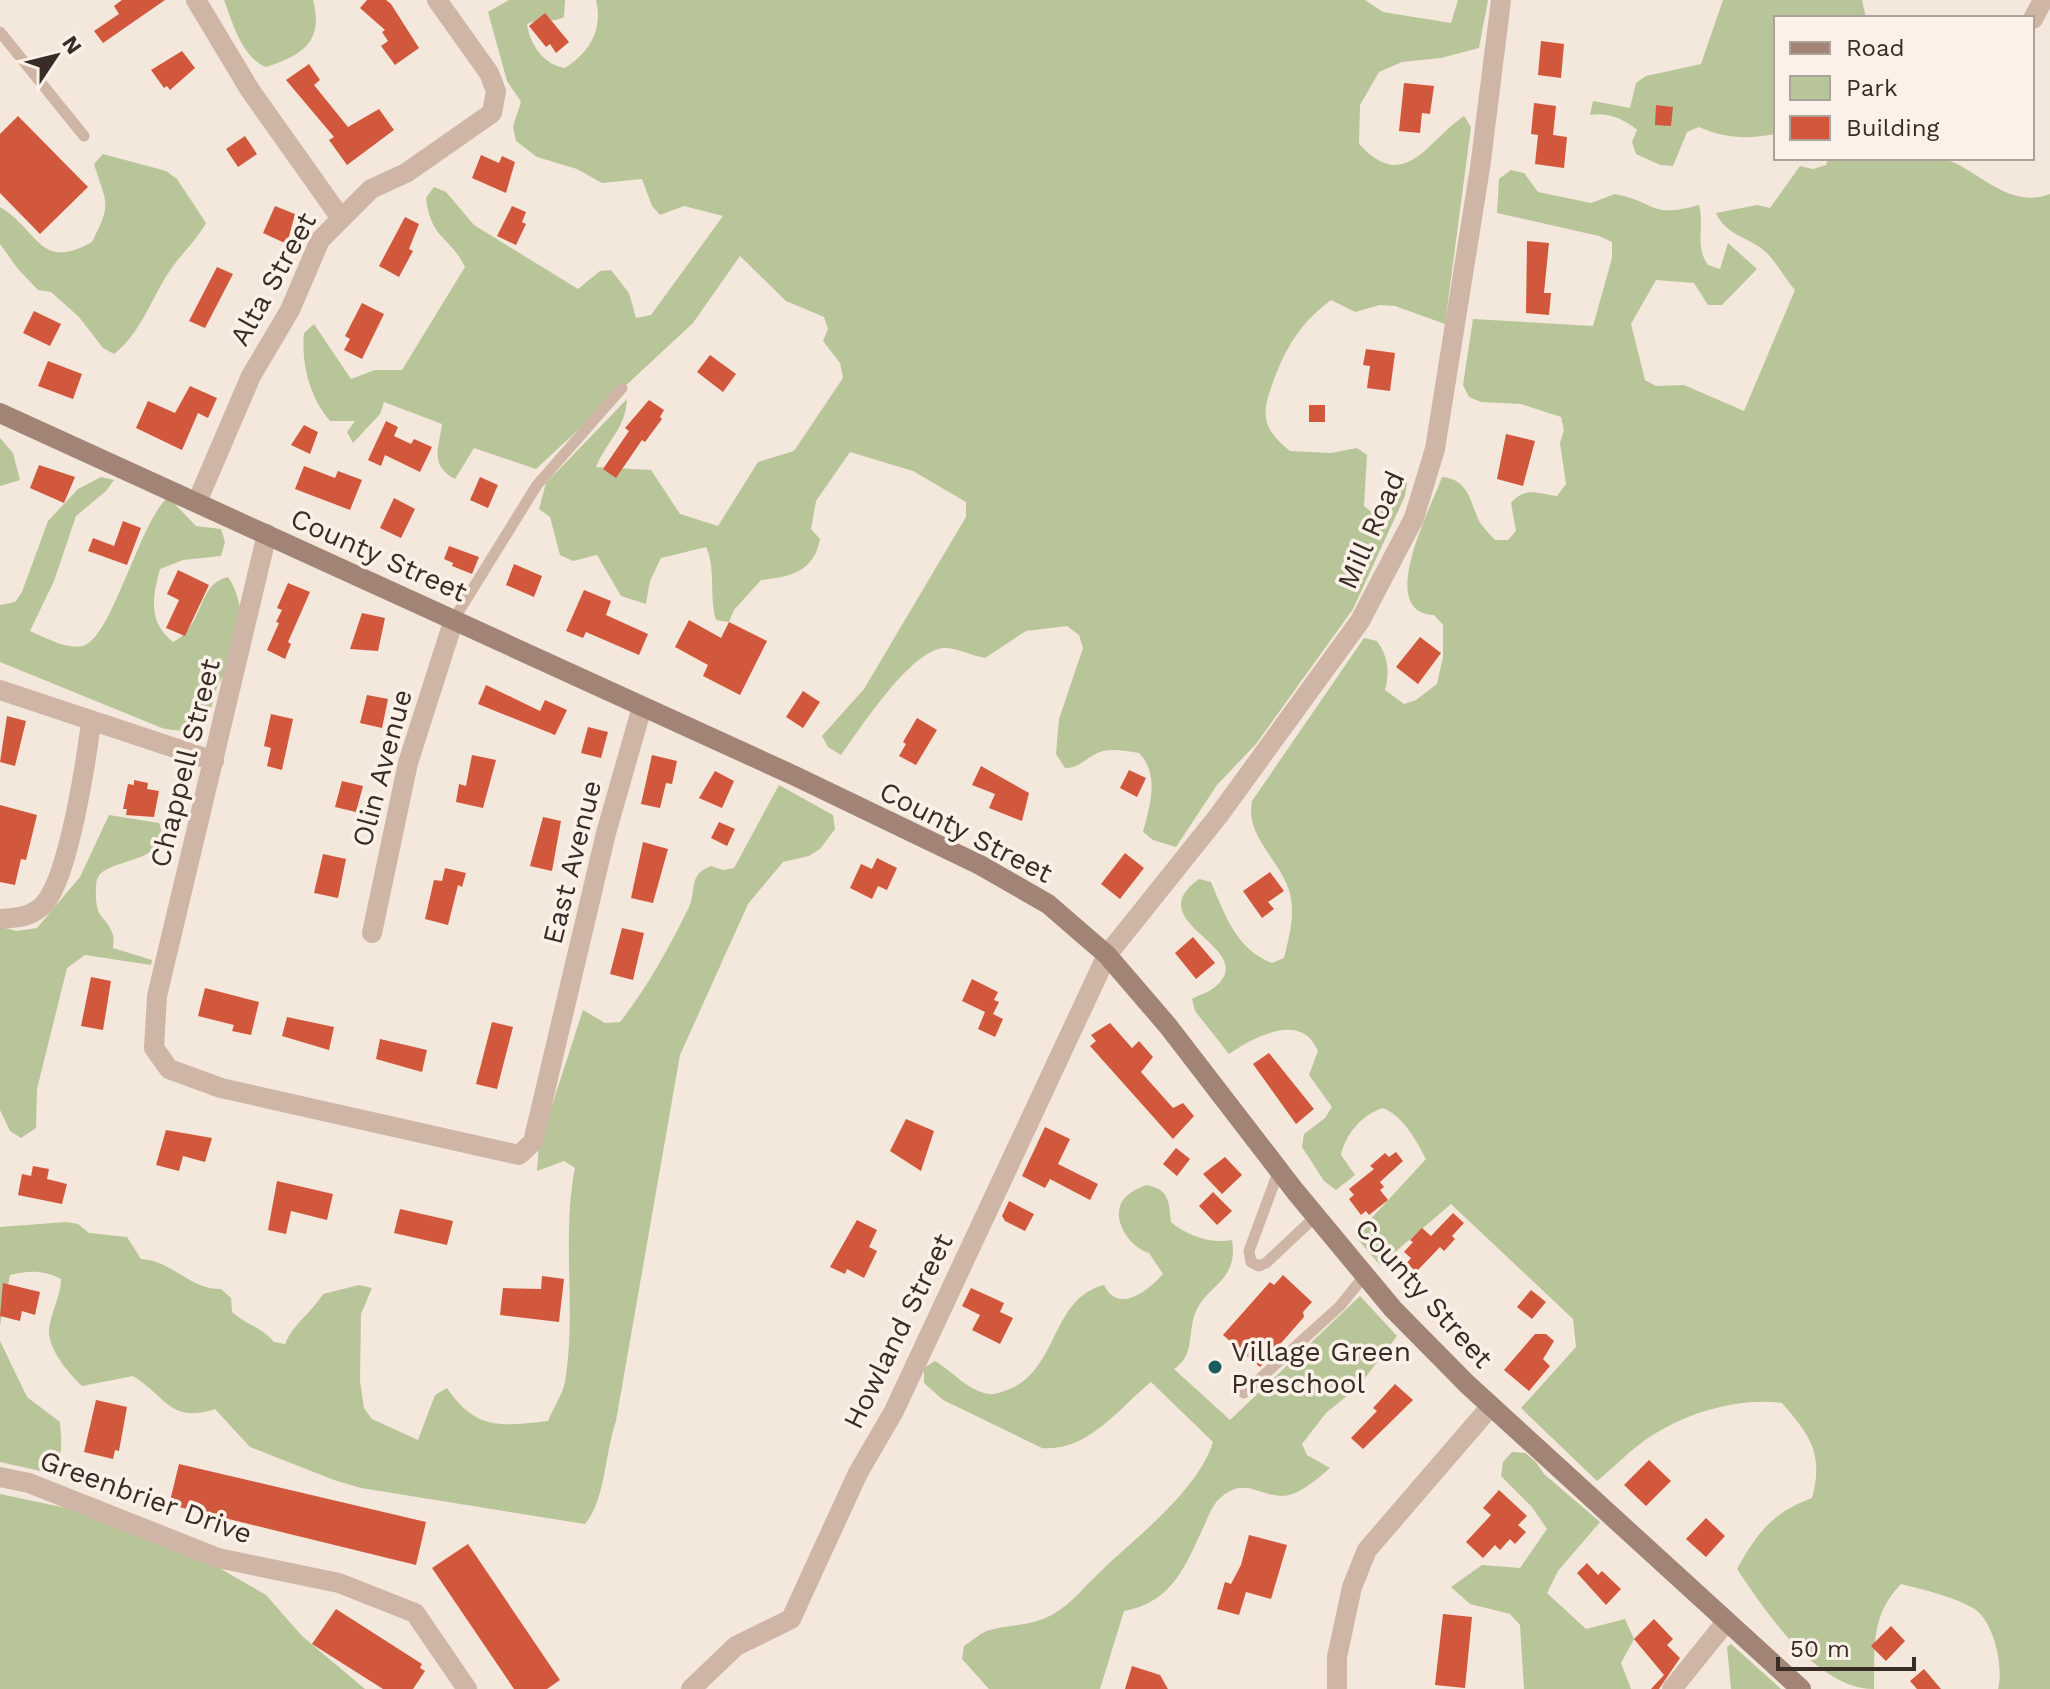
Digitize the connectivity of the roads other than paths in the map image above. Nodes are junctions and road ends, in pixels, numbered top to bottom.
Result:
1 (196, 0) edge
2 (437, 0) edge
3 (1501, 0) edge
4 (0, 32) edge
5 (84, 136) dead end
6 (340, 217) junction
7 (622, 388) dead end
8 (0, 413) edge
9 (197, 502) junction
10 (267, 534) junction
11 (454, 619) junction
12 (0, 690) edge
13 (642, 707) junction
14 (91, 722) junction
15 (214, 761) junction
16 (0, 919) edge
17 (372, 933) dead end
18 (1107, 955) junction
19 (157, 1004) joint
20 (1279, 1169) junction
21 (1316, 1216) junction
22 (1365, 1275) junction
23 (1244, 1393) dead end
24 (1491, 1406) junction
25 (0, 1477) edge
26 (1726, 1622) junction
27 (467, 1689) edge
28 (691, 1689) edge
29 (1337, 1689) edge
30 (1672, 1689) edge
31 (1801, 1689) edge

1 - 6 street
2 - 6 street, Alta Street
3 - 18 street, Mill Road
4 - 5 lane
6 - 9 street, Alta Street
7 - 11 lane
8 - 9 street, County Street
9 - 10 street, County Street
10 - 11 street, County Street
10 - 15 street, Chappell Street
11 - 13 street, County Street
11 - 17 street, Olin Avenue
12 - 14 street
13 - 18 street, County Street
13 - 19 street, East Avenue
14 - 15 street
14 - 16 street
15 - 19 street, Chappell Street
18 - 20 street, County Street
18 - 28 street, Howland Street
20 - 21 street, County Street
20 - 21 lane
21 - 22 street, County Street
22 - 23 lane
22 - 24 street, County Street
24 - 26 street, County Street
24 - 29 street
25 - 27 street, Greenbrier Drive
26 - 30 street
26 - 31 street, County Street

